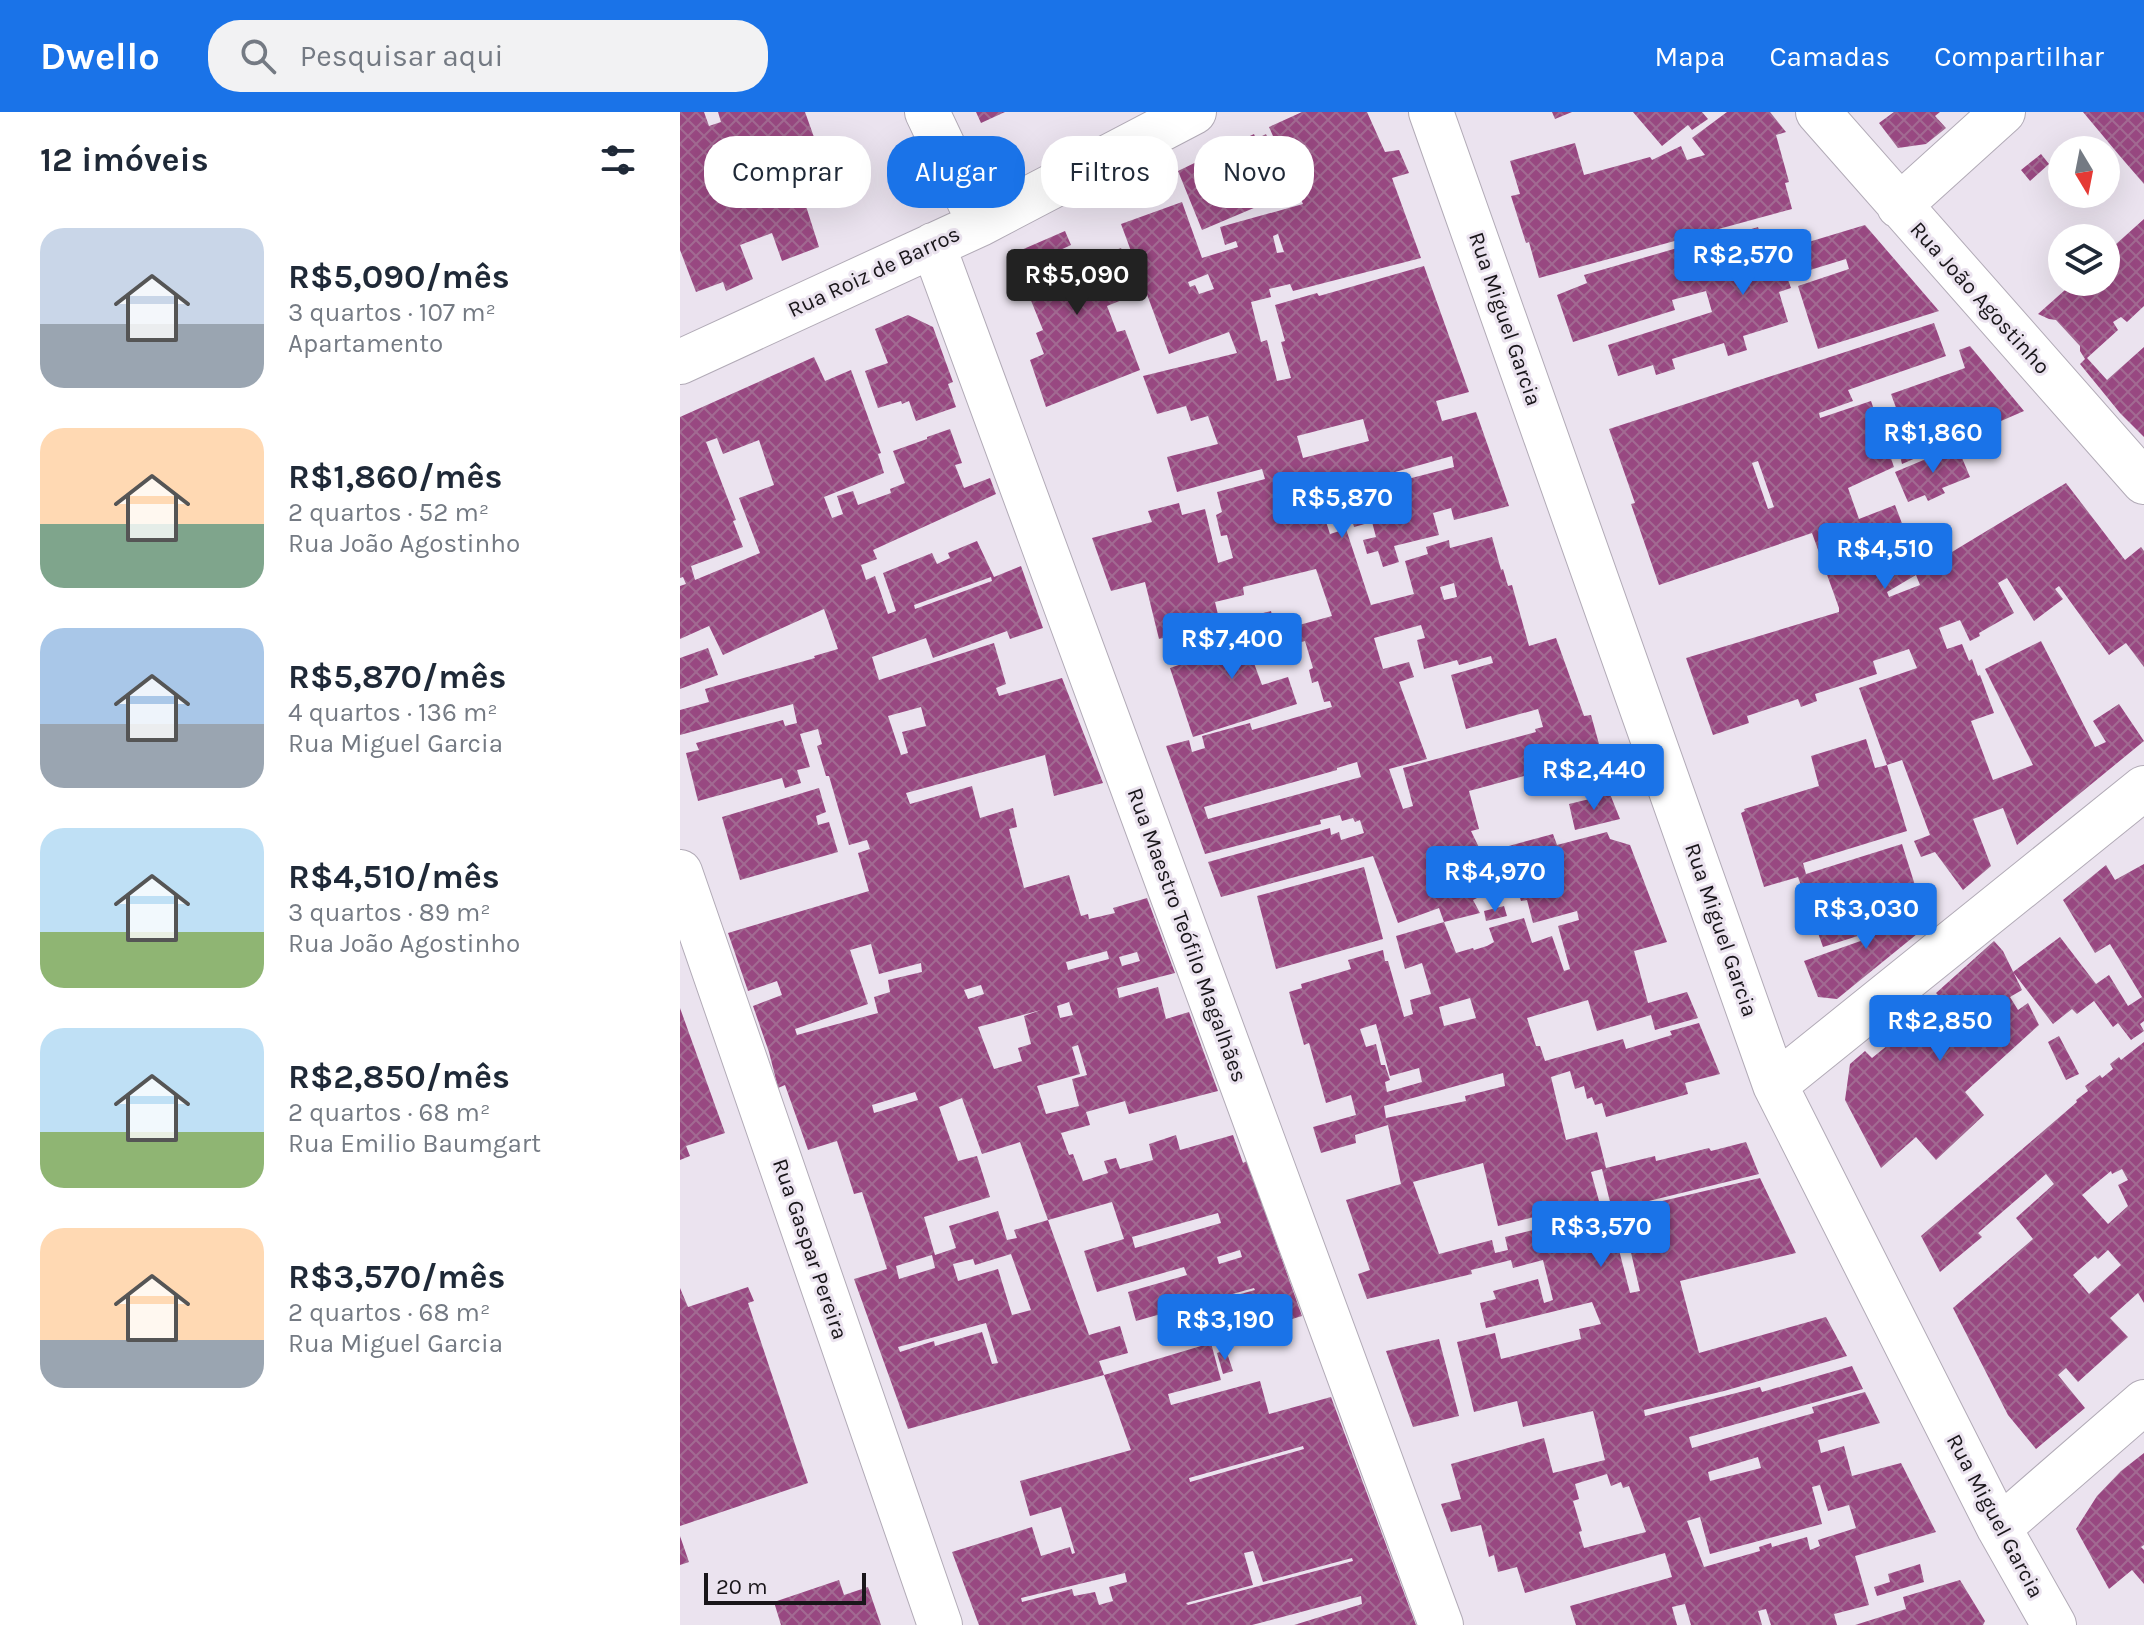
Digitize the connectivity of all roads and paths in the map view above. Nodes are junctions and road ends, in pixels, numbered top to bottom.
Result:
1 (927, 112) edge
2 (1194, 112) edge
3 (1431, 112) edge
4 (1818, 112) edge
5 (2003, 112) edge
6 (1899, 206) junction
7 (980, 224) junction
8 (933, 245) junction
9 (680, 362) edge
10 (2144, 482) edge
11 (2144, 788) edge
12 (680, 872) edge
13 (1775, 1085) junction
14 (2144, 1402) edge
15 (1999, 1528) junction
16 (940, 1625) edge
17 (1441, 1625) edge
18 (2054, 1625) edge

1 - 7 street
2 - 7 street, Rua Roiz de Barros
3 - 13 street, Rua Miguel Garcia
4 - 6 street, Rua João Agostinho
5 - 6 street
6 - 10 street, Rua João Agostinho
7 - 8 street, Rua Roiz de Barros
8 - 9 street, Rua Roiz de Barros
8 - 17 street, Rua Maestro Teófilo Magalhães
11 - 13 street
12 - 16 street, Rua Gaspar Pereira
13 - 15 street, Rua Miguel Garcia
14 - 15 street
15 - 18 street, Rua Miguel Garcia

